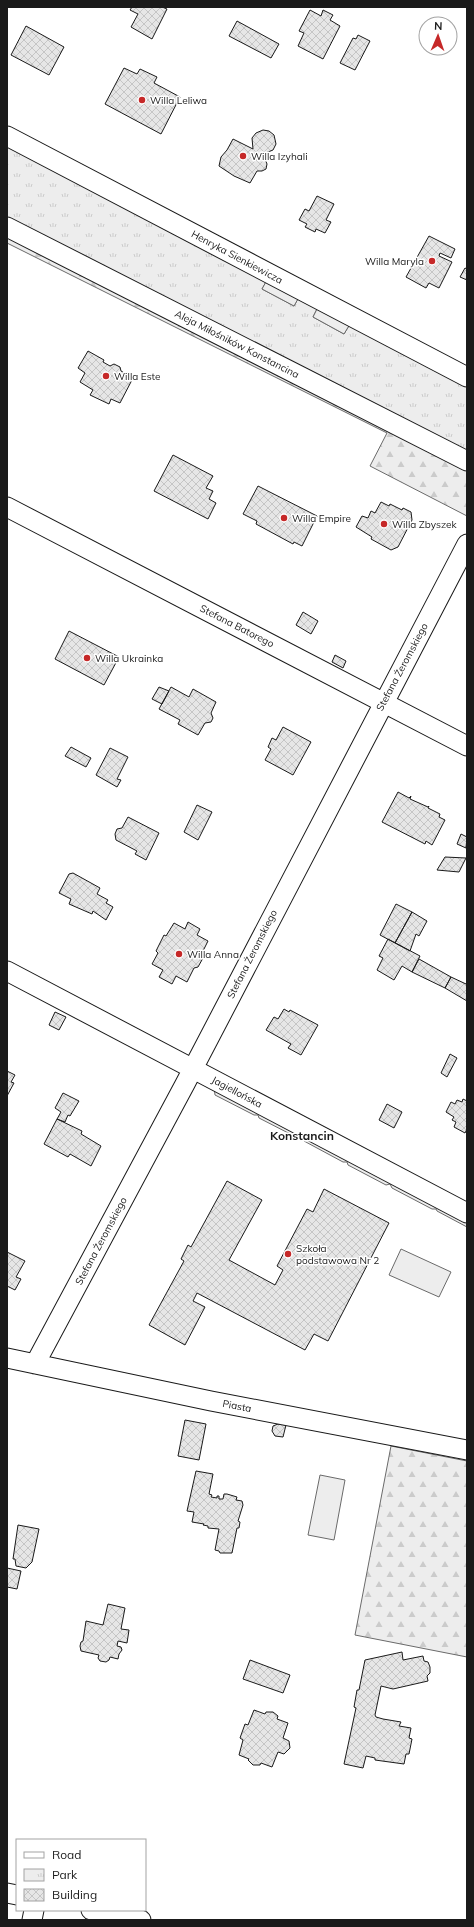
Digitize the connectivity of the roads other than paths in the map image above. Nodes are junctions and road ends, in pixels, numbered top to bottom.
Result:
1 (7, 136) edge
2 (7, 227) edge
3 (467, 377) edge
4 (467, 461) edge
5 (7, 507) edge
6 (467, 544) edge
7 (383, 702) junction
8 (467, 746) edge
9 (7, 971) edge
10 (192, 1069) junction
11 (467, 1212) edge
12 (7, 1358) edge
13 (35, 1364) junction
14 (467, 1450) edge
15 (96, 1911) edge
16 (142, 1920) edge

1 - 3 street, Henryka Sienkiewicza
2 - 4 street, Aleja Miłośników Konstancina
5 - 7 street, Stefana Batorego
6 - 7 street, Stefana Żeromskiego
7 - 8 street, Stefana Batorego
7 - 10 street, Stefana Żeromskiego
9 - 10 street, Jagiellońska
10 - 11 street, Jagiellońska
10 - 13 street, Stefana Żeromskiego
12 - 13 street, Piasta
13 - 14 street, Piasta
15 - 16 street

